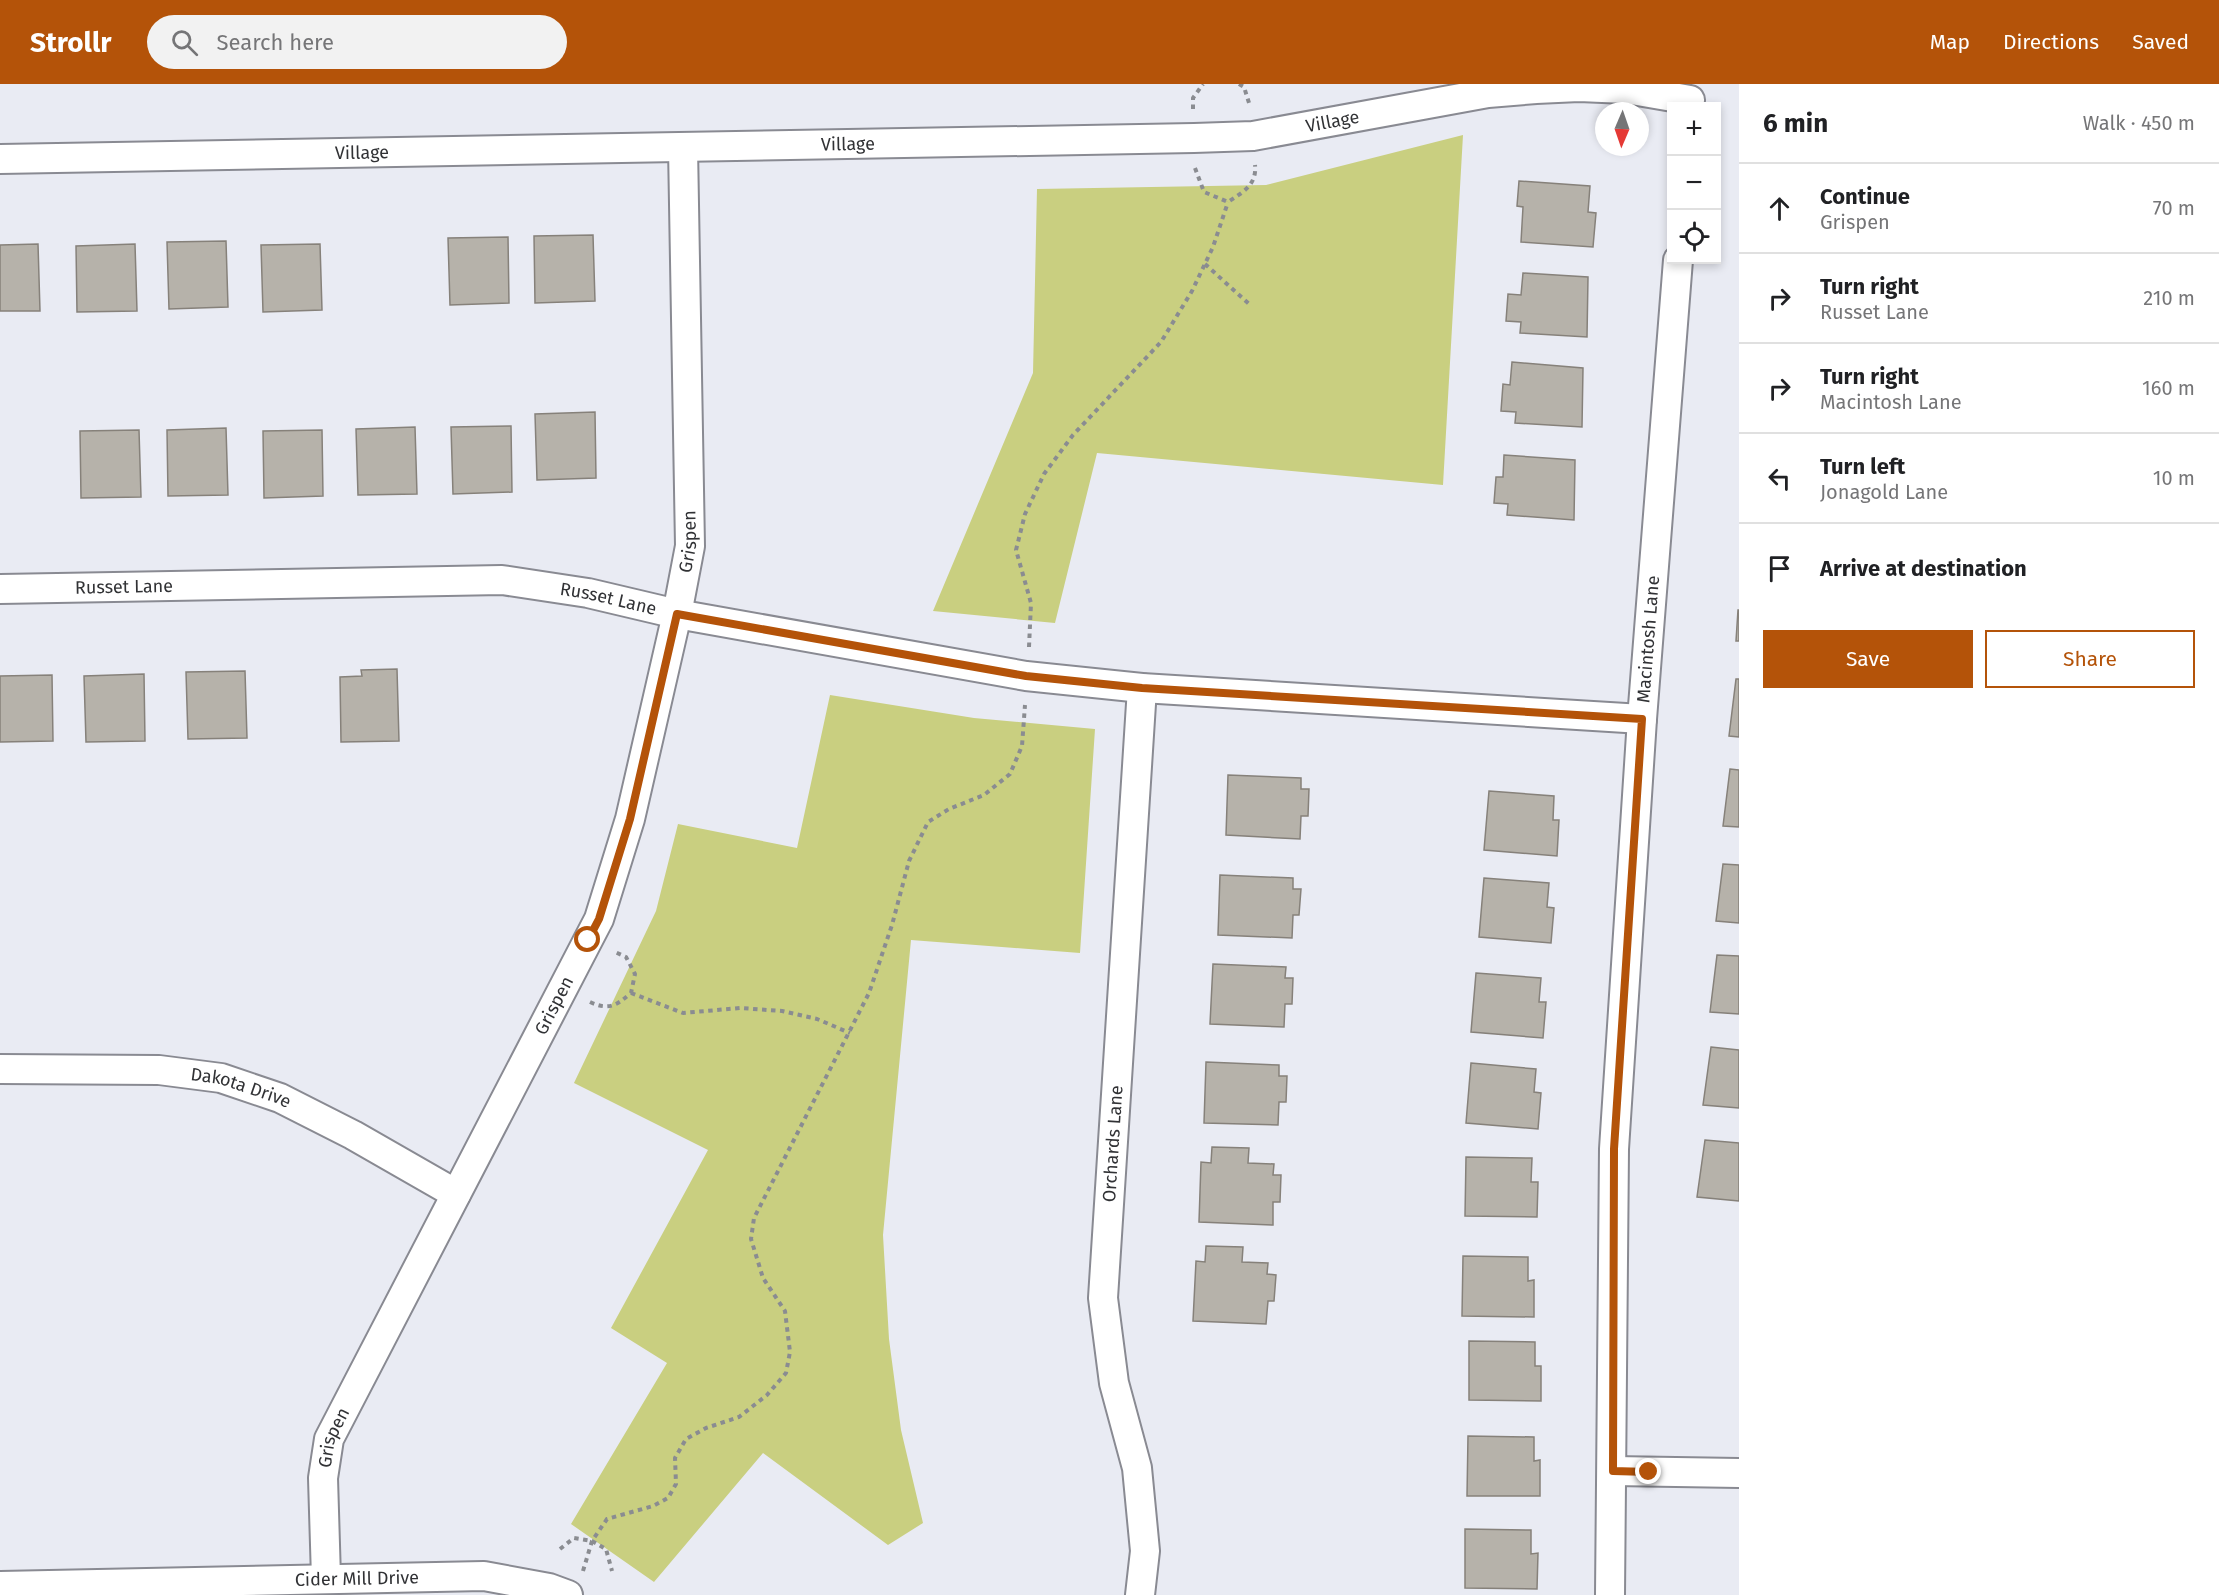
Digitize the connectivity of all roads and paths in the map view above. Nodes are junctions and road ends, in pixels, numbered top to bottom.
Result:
1 (1239, 84) edge
2 (1690, 97) edge
3 (1251, 117) dead end
4 (683, 147) junction
5 (0, 159) edge
6 (1228, 202) dead end
7 (1205, 264) junction
8 (1678, 264) edge
9 (1249, 304) dead end
10 (0, 589) edge
11 (677, 614) junction
12 (1026, 676) junction
13 (1142, 688) junction
14 (1642, 719) junction
15 (588, 940) junction
16 (562, 989) junction
17 (631, 993) junction
18 (850, 1034) junction
19 (0, 1069) edge
20 (456, 1194) junction
21 (1613, 1471) junction
22 (1739, 1473) edge
23 (592, 1541) junction
24 (560, 1549) dead end
25 (612, 1571) dead end
26 (326, 1578) junction
27 (0, 1586) edge
28 (575, 1586) edge
29 (1140, 1595) edge
30 (1610, 1595) edge

1 - 3 path
2 - 4 street, Village
4 - 5 street, Village
4 - 11 street, Grispen
6 - 7 path
7 - 9 path
7 - 12 path
8 - 14 street, Macintosh Lane
10 - 11 street, Russet Lane
11 - 12 street, Russet Lane
11 - 15 street, Grispen
12 - 13 street, Russet Lane
12 - 18 path
13 - 14 street, Russet Lane
13 - 29 street, Orchards Lane
14 - 21 street, Macintosh Lane
15 - 16 street, Grispen
15 - 17 path
16 - 17 path
16 - 20 street, Grispen
17 - 18 path
18 - 23 path
19 - 20 street, Dakota Drive
20 - 26 street, Grispen
21 - 22 street
21 - 30 street, Macintosh Lane
23 - 24 path
23 - 25 path
23 - 28 path
26 - 27 street, Cider Mill Drive
26 - 28 street, Cider Mill Drive

